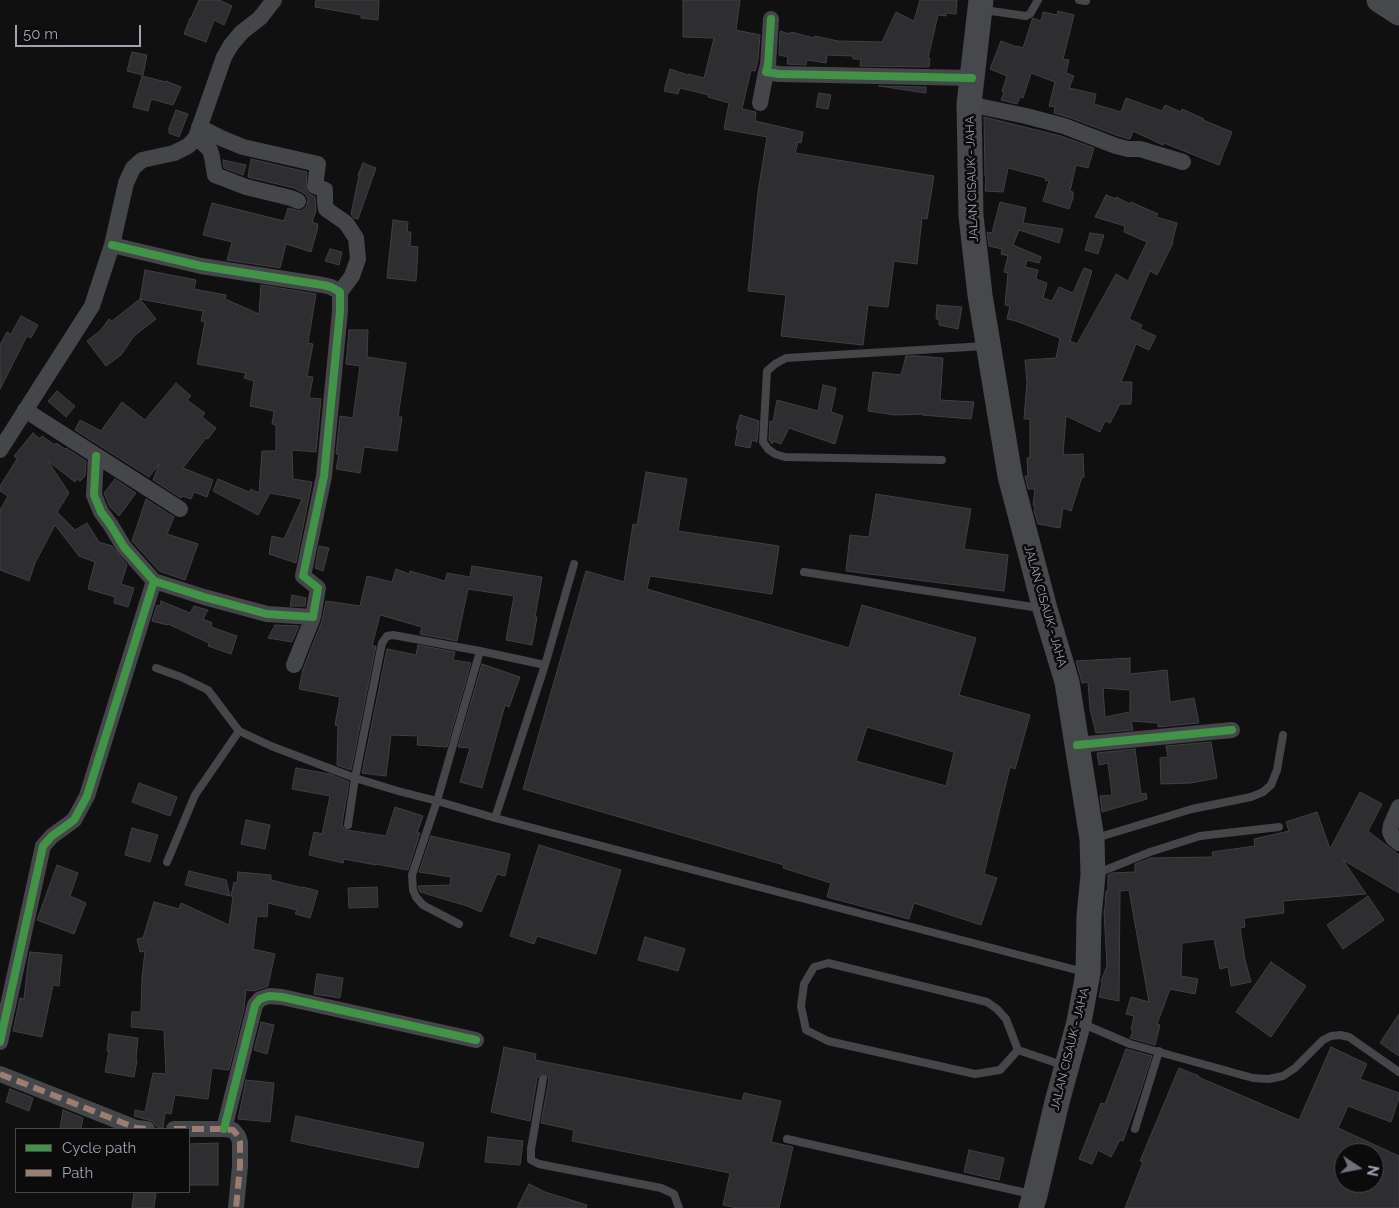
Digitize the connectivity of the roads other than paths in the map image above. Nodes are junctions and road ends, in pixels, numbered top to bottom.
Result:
1 (274, 0) edge
2 (1038, 0) edge
3 (1379, 0) edge
4 (980, 5) edge
5 (1399, 13) edge
6 (771, 19) dead end
7 (766, 72) junction
8 (972, 78) junction
9 (760, 103) dead end
10 (969, 104) junction
11 (198, 132) junction
12 (1183, 162) dead end
13 (298, 201) dead end
14 (112, 245) junction
15 (340, 292) junction
16 (988, 346) junction
17 (25, 410) junction
18 (0, 450) edge
19 (96, 456) junction
20 (942, 460) dead end
21 (180, 508) dead end
22 (574, 564) dead end
23 (804, 572) dead end
24 (154, 581) junction
25 (1045, 609) junction
26 (313, 617) junction
27 (480, 651) junction
28 (294, 665) dead end
29 (545, 665) junction
30 (156, 668) dead end
31 (1232, 730) dead end
32 (239, 731) junction
33 (1283, 736) dead end
34 (1078, 745) junction
35 (355, 778) junction
36 (437, 801) junction
37 (1399, 807) edge
38 (495, 818) junction
39 (348, 825) dead end
40 (1279, 827) dead end
41 (1092, 839) junction
42 (1399, 843) edge
43 (167, 862) dead end
44 (1093, 875) junction
45 (459, 924) dead end
46 (1088, 973) junction
47 (1079, 1022) junction
48 (476, 1040) dead end
49 (0, 1042) edge
50 (1018, 1050) junction
51 (1158, 1051) junction
52 (1067, 1066) junction
53 (1399, 1072) edge
54 (0, 1074) edge
55 (543, 1079) dead end
56 (136, 1128) edge
57 (190, 1129) edge
58 (224, 1129) junction
59 (1135, 1129) dead end
60 (788, 1139) dead end
61 (1033, 1201) edge
62 (236, 1208) edge
63 (679, 1208) edge

1 - 11 street
2 - 4 lane
3 - 5 main road
4 - 8 main road, JALAN CISAUK - JAHA
6 - 7 street
7 - 8 street
7 - 9 street
8 - 10 main road, JALAN CISAUK - JAHA
10 - 12 street
10 - 16 main road, JALAN CISAUK - JAHA
11 - 13 street
11 - 14 street
11 - 15 street
14 - 15 street
14 - 17 street
15 - 26 street
16 - 20 lane
16 - 25 main road, JALAN CISAUK - JAHA
17 - 18 street
17 - 19 street
19 - 21 street
19 - 24 street
22 - 29 lane
23 - 25 lane
24 - 26 street
24 - 49 street
25 - 34 main road, JALAN CISAUK - JAHA
26 - 28 street
27 - 29 lane
27 - 35 lane
27 - 36 lane
29 - 38 lane
30 - 32 lane
31 - 34 street
32 - 35 lane
32 - 43 lane
33 - 41 lane
34 - 41 main road, JALAN CISAUK - JAHA
35 - 36 lane
35 - 39 lane
36 - 38 lane
36 - 45 lane
37 - 42 street
38 - 46 lane
40 - 44 lane
41 - 44 main road, JALAN CISAUK - JAHA
44 - 46 main road, JALAN CISAUK - JAHA
46 - 47 main road, JALAN CISAUK - JAHA
47 - 51 lane
47 - 52 main road, JALAN CISAUK - JAHA
48 - 58 street
50 - 50 lane
50 - 52 lane
51 - 53 lane
51 - 59 lane
52 - 61 main road, JALAN CISAUK - JAHA
54 - 56 street
55 - 63 lane
57 - 58 street
58 - 62 street
60 - 61 lane

